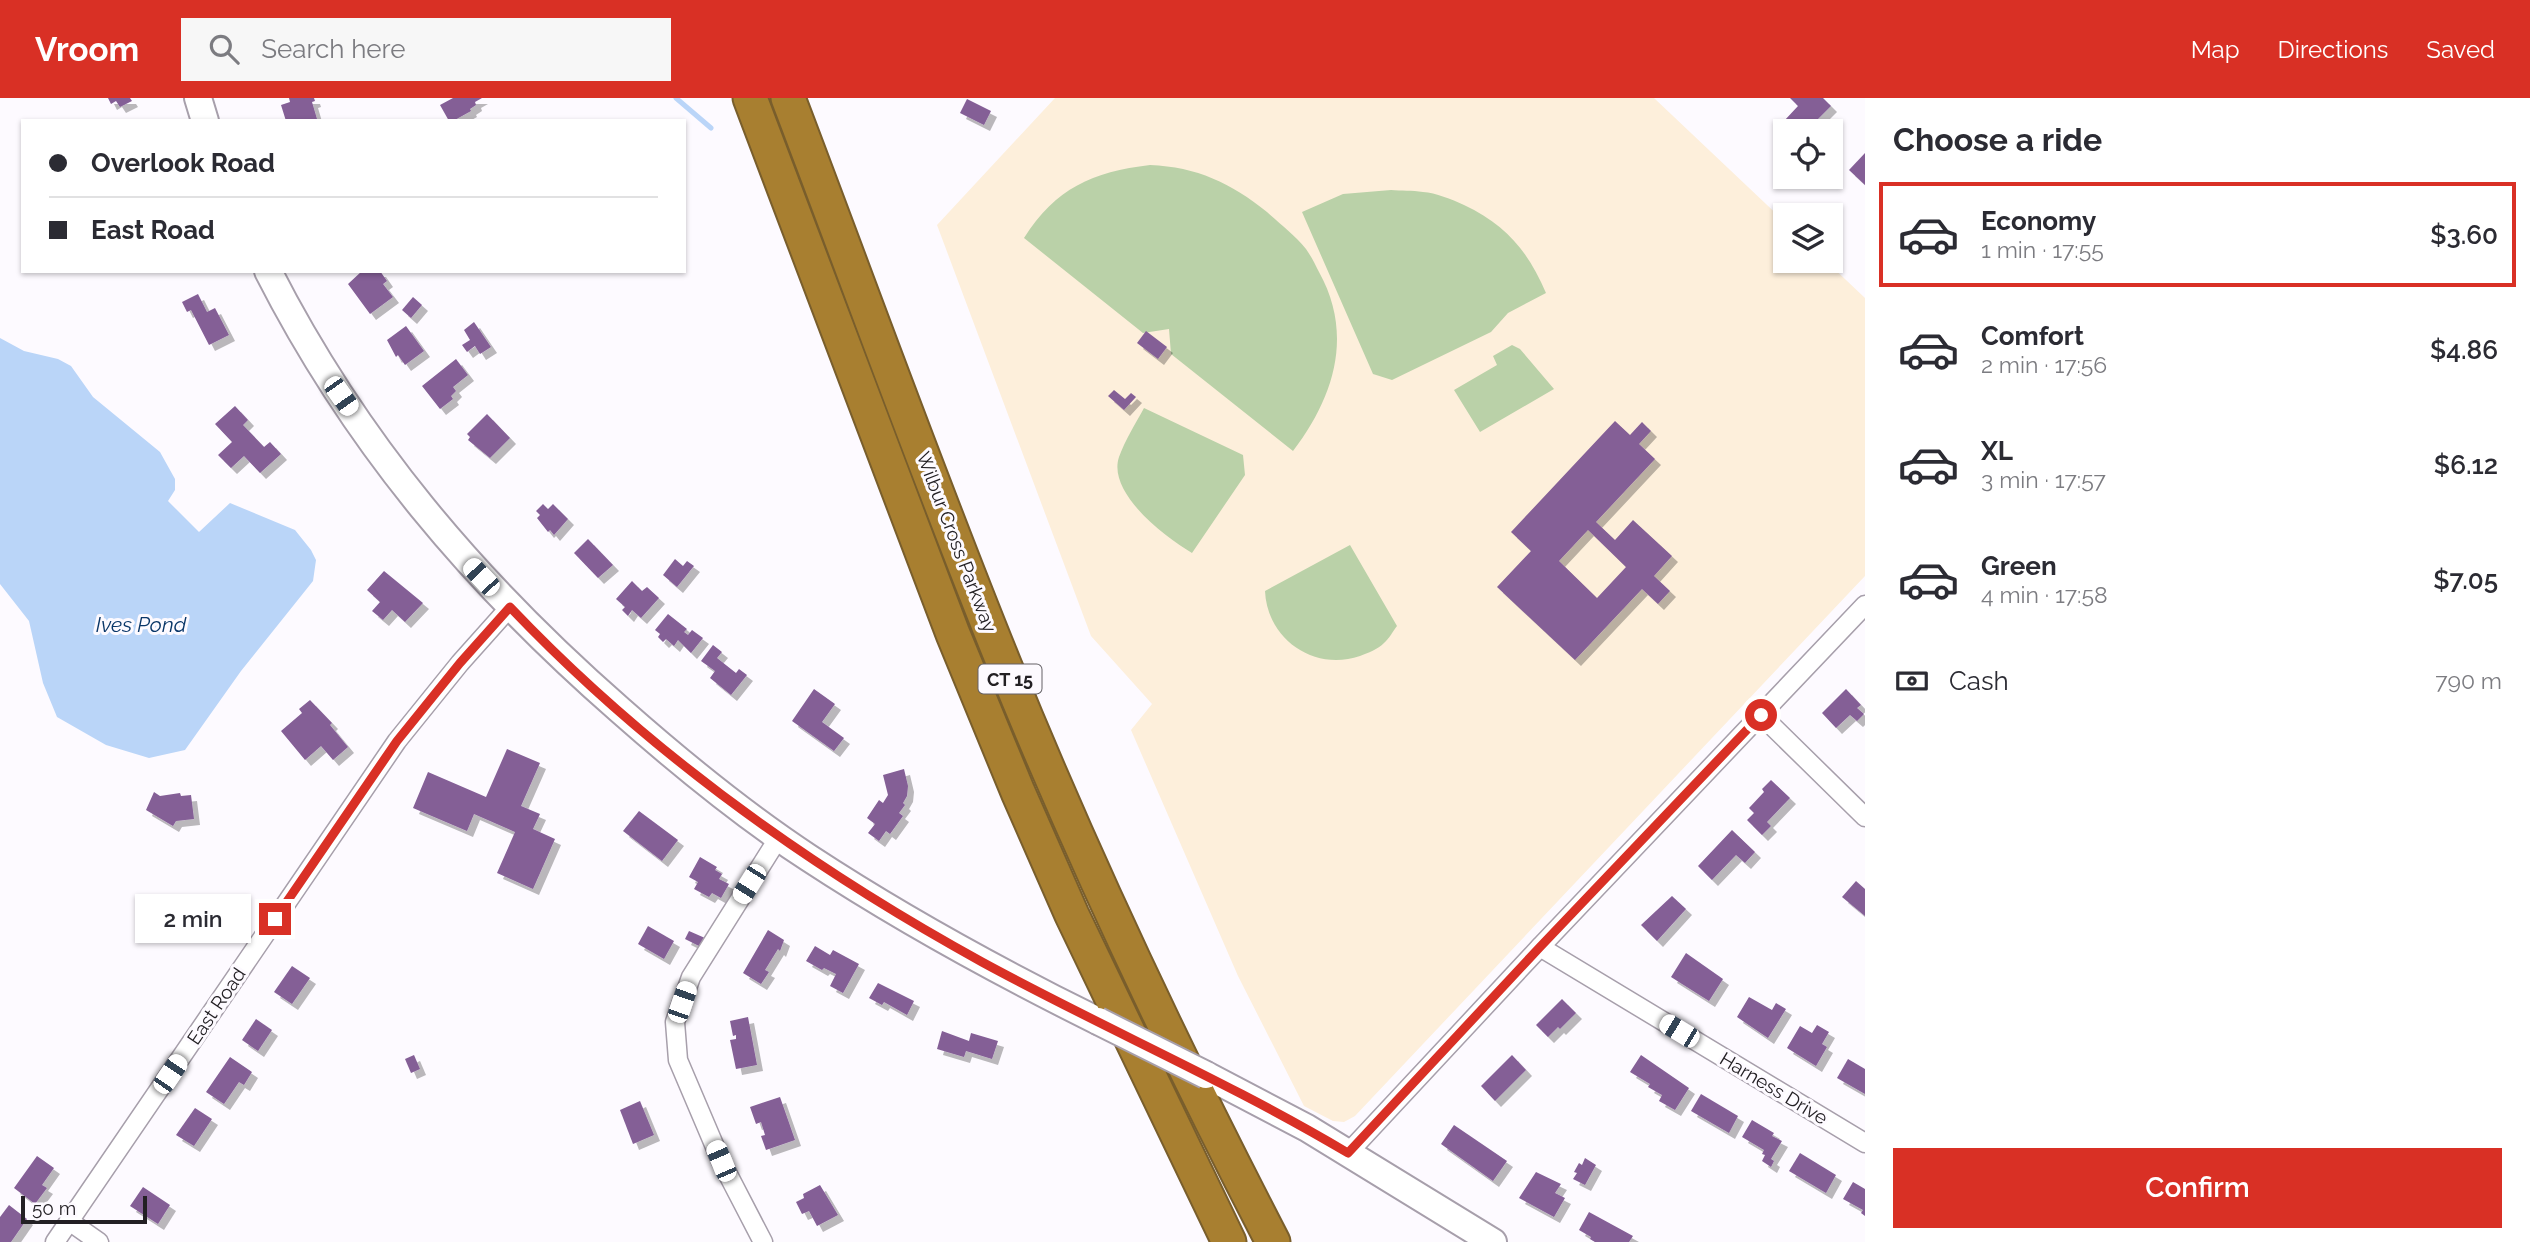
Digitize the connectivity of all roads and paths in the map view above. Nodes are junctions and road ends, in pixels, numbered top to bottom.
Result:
1 (198, 98) edge
2 (750, 98) edge
3 (788, 98) edge
4 (204, 119) edge
5 (269, 273) edge
6 (1865, 605) edge
7 (510, 607) junction
8 (1761, 715) junction
9 (1865, 817) edge
10 (779, 838) junction
11 (1540, 947) junction
12 (1865, 1143) edge
13 (1348, 1153) junction
14 (69, 1222) junction
15 (55, 1242) edge
16 (99, 1242) edge
17 (763, 1242) edge
18 (1229, 1242) edge
19 (1273, 1242) edge
20 (1493, 1242) edge

1 - 4 main road
2 - 18 highway, Wilbur Cross Parkway / CT 15
3 - 19 highway, Wilbur Cross Parkway / CT 15
5 - 7 main road
6 - 8 street
7 - 10 main road
7 - 14 street, East Road
8 - 9 street
8 - 11 street
10 - 13 main road, bridge
10 - 17 street
11 - 12 street, Harness Drive
11 - 13 street
13 - 20 main road
14 - 15 street, East Road
14 - 16 street

